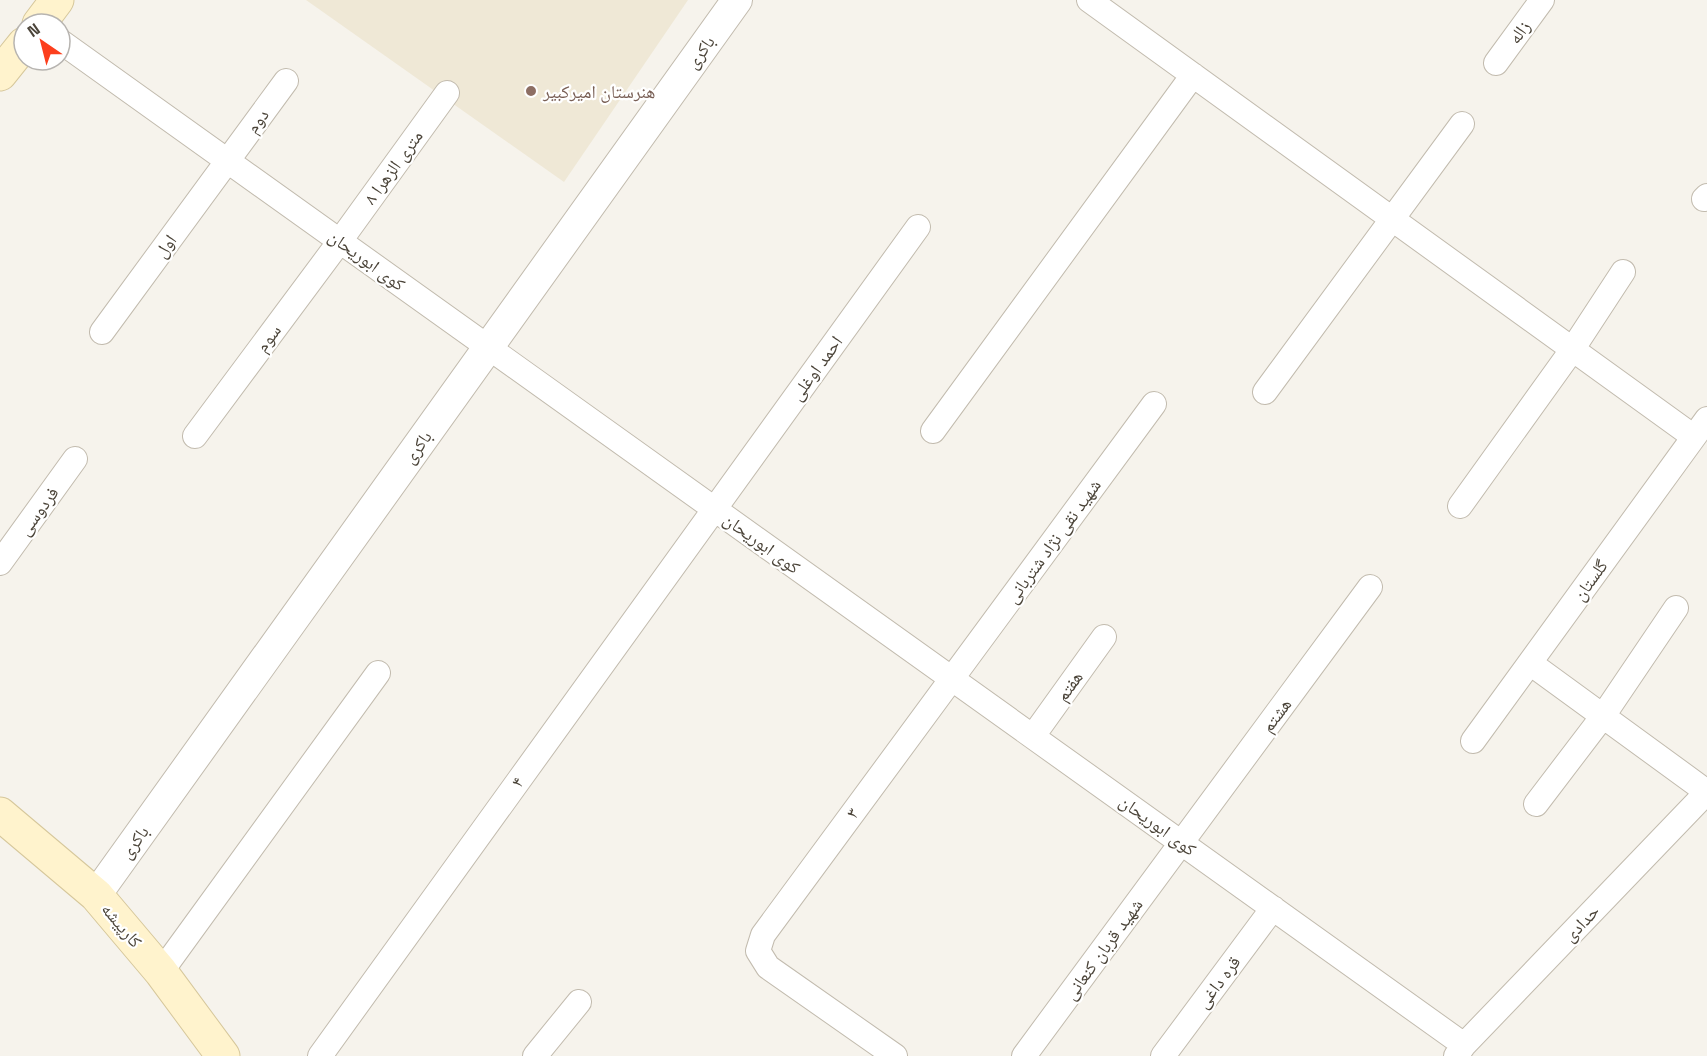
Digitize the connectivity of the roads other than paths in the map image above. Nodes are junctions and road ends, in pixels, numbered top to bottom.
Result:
1 (737, 0) edge
2 (1089, 0) edge
3 (1542, 0) edge
4 (72, 49) edge
5 (12, 59) edge
6 (1496, 63) dead end
7 (0, 74) edge
8 (1193, 75) junction
9 (286, 81) dead end
10 (447, 93) dead end
11 (1462, 124) dead end
12 (228, 160) junction
13 (1393, 220) junction
14 (918, 227) dead end
15 (340, 241) junction
16 (1623, 272) dead end
17 (102, 333) dead end
18 (489, 347) junction
19 (1572, 350) junction
20 (1265, 392) dead end
21 (1154, 404) dead end
22 (1700, 428) edge
23 (933, 431) dead end
24 (195, 435) dead end
25 (75, 459) dead end
26 (1460, 506) dead end
27 (715, 509) junction
28 (0, 564) edge
29 (1370, 587) dead end
30 (1676, 608) dead end
31 (1104, 637) dead end
32 (1530, 663) junction
33 (378, 673) dead end
34 (952, 678) junction
35 (1603, 716) junction
36 (1033, 736) junction
37 (1473, 741) dead end
38 (1707, 792) edge
39 (1536, 804) dead end
40 (0, 814) edge
41 (1181, 842) junction
42 (96, 894) junction
43 (1273, 908) junction
44 (161, 972) junction
45 (579, 1002) dead end
46 (1460, 1050) edge
47 (223, 1056) edge
48 (320, 1056) edge
49 (534, 1056) edge
50 (895, 1056) edge
51 (1024, 1056) edge
52 (1163, 1056) edge

1 - 18 street, باکری
2 - 8 street
3 - 6 street, زاله
4 - 12 street, کوی ابوریحان
5 - 7 main road
8 - 13 street
8 - 23 street
9 - 12 street, دوم
10 - 15 street, ۸ متری الزهرا
11 - 13 street
12 - 15 street, کوی ابوریحان
12 - 17 street, اول
13 - 19 street
13 - 20 street
14 - 27 street, احمد اوغلی
15 - 18 street, کوی ابوریحان
15 - 24 street, سوم
16 - 19 street
18 - 27 street, کوی ابوریحان
18 - 42 street, باکری
19 - 22 street
19 - 26 street
21 - 34 street, شهید نقی نژاد شتربانی
22 - 32 street, گلستان
25 - 28 street, فردوسی
27 - 34 street, کوی ابوریحان
27 - 48 street, ۴
29 - 41 street, هشتم
30 - 35 street
31 - 36 street, هفتم
32 - 35 street
32 - 37 street, گلستان
33 - 44 street
34 - 36 street, کوی ابوریحان
34 - 50 street, ۳
35 - 38 street
35 - 39 street
36 - 41 street, کوی ابوریحان
38 - 46 street, حدادی
40 - 42 main road, کارپیشه
41 - 43 street, کوی ابوریحان
41 - 51 street, شهید قربان کنعانی
42 - 44 main road, کارپیشه
43 - 46 street, کوی ابوریحان
43 - 52 street, قره داغی
44 - 47 main road, کارپیشه
45 - 49 street

